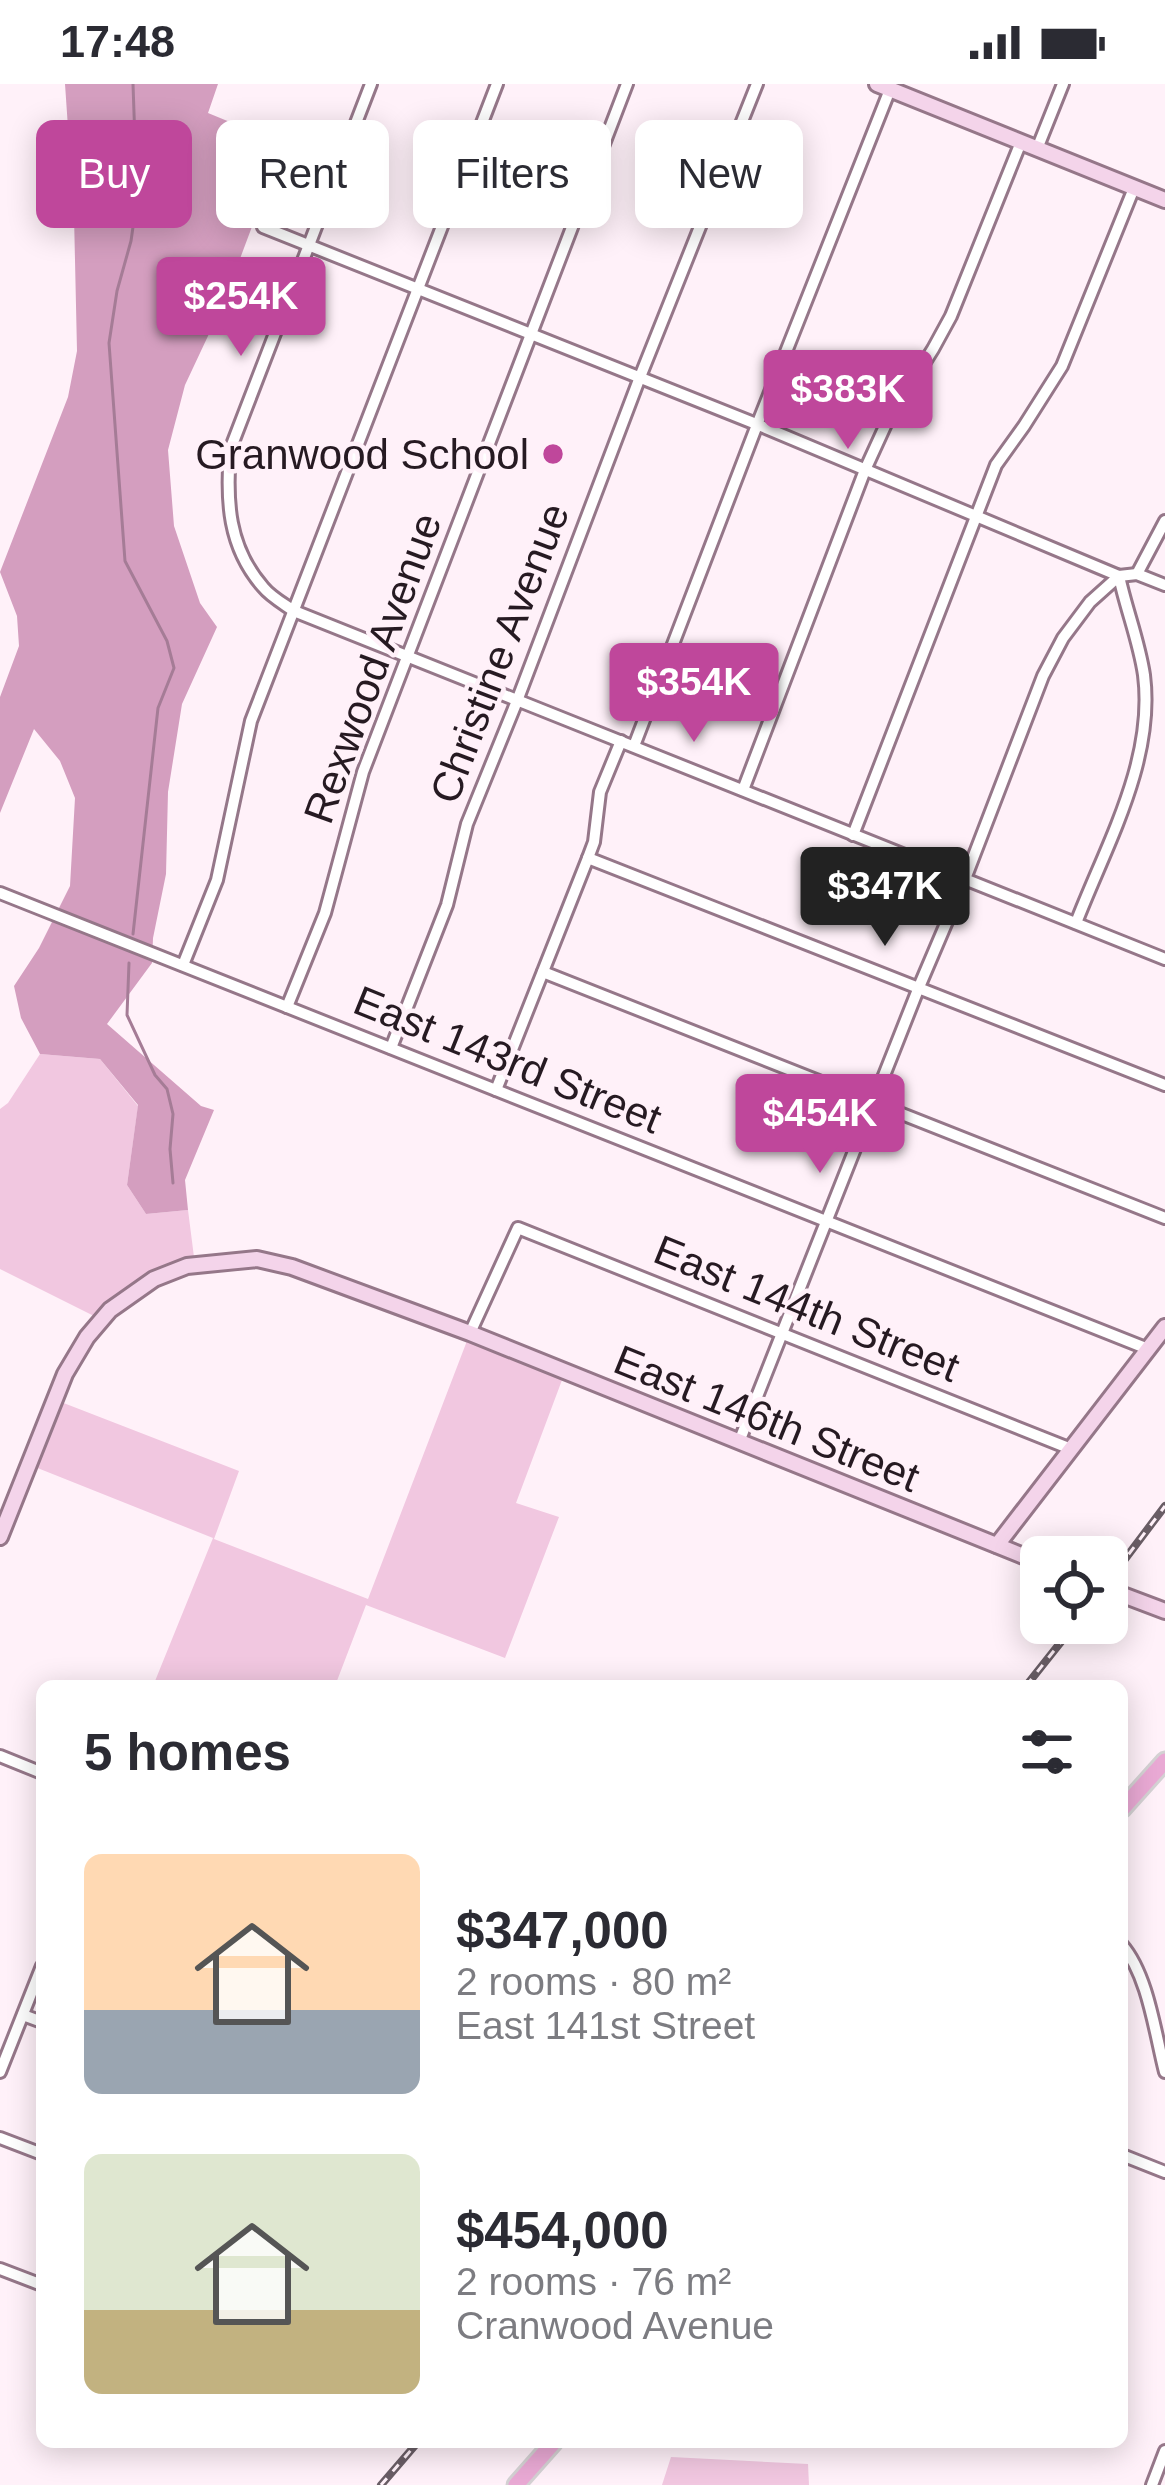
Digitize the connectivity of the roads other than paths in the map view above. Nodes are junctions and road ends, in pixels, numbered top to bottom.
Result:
1 (371, 84) edge
2 (497, 84) edge
3 (627, 84) edge
4 (757, 84) edge
5 (1063, 84) edge
6 (887, 86) edge
7 (1021, 142) junction
8 (1037, 149) junction
9 (1134, 188) junction
10 (1165, 200) edge
11 (265, 228) edge
12 (310, 246) junction
13 (418, 290) junction
14 (531, 334) junction
15 (640, 377) junction
16 (757, 424) junction
17 (865, 470) junction
18 (976, 514) junction
19 (1165, 520) edge
20 (1137, 574) junction
21 (1119, 576) junction
22 (1165, 585) edge
23 (294, 611) junction
24 (408, 656) junction
25 (518, 700) junction
26 (627, 744) junction
27 (743, 790) junction
28 (853, 835) junction
29 (588, 858) junction
30 (965, 879) junction
31 (0, 893) edge
32 (1076, 923) junction
33 (1165, 959) edge
34 (183, 965) junction
35 (543, 972) junction
36 (920, 987) junction
37 (287, 1007) junction
38 (392, 1048) junction
39 (1165, 1085) edge
40 (496, 1090) junction
41 (875, 1102) junction
42 (1165, 1218) edge
43 (826, 1221) junction
44 (1165, 1327) edge
45 (782, 1333) junction
46 (470, 1334) junction
47 (1148, 1349) junction
48 (739, 1442) junction
49 (1071, 1449) junction
50 (0, 1538) edge
51 (997, 1545) junction
52 (1020, 1554) edge
53 (1128, 1596) edge
54 (1165, 1611) edge
55 (0, 1756) edge
56 (1165, 1761) edge
57 (36, 1771) edge
58 (1128, 1802) edge
59 (1128, 1952) edge
60 (36, 1981) edge
61 (23, 2015) junction
62 (36, 2020) edge
63 (0, 2072) edge
64 (1165, 2072) edge
65 (0, 2138) edge
66 (36, 2153) edge
67 (1128, 2157) edge
68 (1165, 2172) edge
69 (0, 2269) edge
70 (36, 2283) edge
71 (549, 2448) edge
72 (1165, 2451) edge
73 (516, 2485) edge
74 (1152, 2485) edge

1 - 12 street
2 - 13 street
3 - 14 street, Rexwood Avenue
4 - 15 street, Christine Avenue
5 - 8 street
6 - 7 street
6 - 16 street
7 - 8 street
7 - 17 street
8 - 9 street
9 - 10 street
9 - 18 street
11 - 12 street
12 - 13 street
12 - 23 street
13 - 14 street
13 - 23 street
14 - 15 street
14 - 24 street, Rexwood Avenue
15 - 16 street
15 - 25 street, Christine Avenue
16 - 17 street
16 - 26 street
17 - 18 street
17 - 27 street
18 - 21 street
18 - 28 street
19 - 20 street
20 - 21 street
20 - 22 street
21 - 30 street
21 - 32 street
23 - 24 street
23 - 34 street
24 - 25 street
24 - 37 street, Rexwood Avenue
25 - 26 street
25 - 38 street, Christine Avenue
26 - 27 street
26 - 29 street
27 - 28 street
28 - 30 street
29 - 35 street
29 - 36 street
30 - 32 street
30 - 36 street
31 - 34 street, East 143rd Street
32 - 33 street
34 - 37 street, East 143rd Street
35 - 40 street
35 - 41 street
36 - 39 street
36 - 41 street
37 - 38 street, East 143rd Street
38 - 40 street, East 143rd Street
40 - 43 street, East 143rd Street
41 - 42 street
41 - 43 street
43 - 45 street
43 - 47 street, East 143rd Street
44 - 47 street
45 - 46 street, East 144th Street
45 - 48 street
45 - 49 street, East 144th Street
46 - 48 street, East 146th Street
46 - 50 street, East 146th Street
47 - 49 street
48 - 51 street, East 146th Street
49 - 51 street
51 - 52 street, East 146th Street
53 - 54 street
55 - 57 street
56 - 58 main road
59 - 64 street
60 - 61 street
61 - 62 street
61 - 63 street
65 - 66 street
67 - 68 street
69 - 70 street
71 - 73 main road
72 - 74 street

